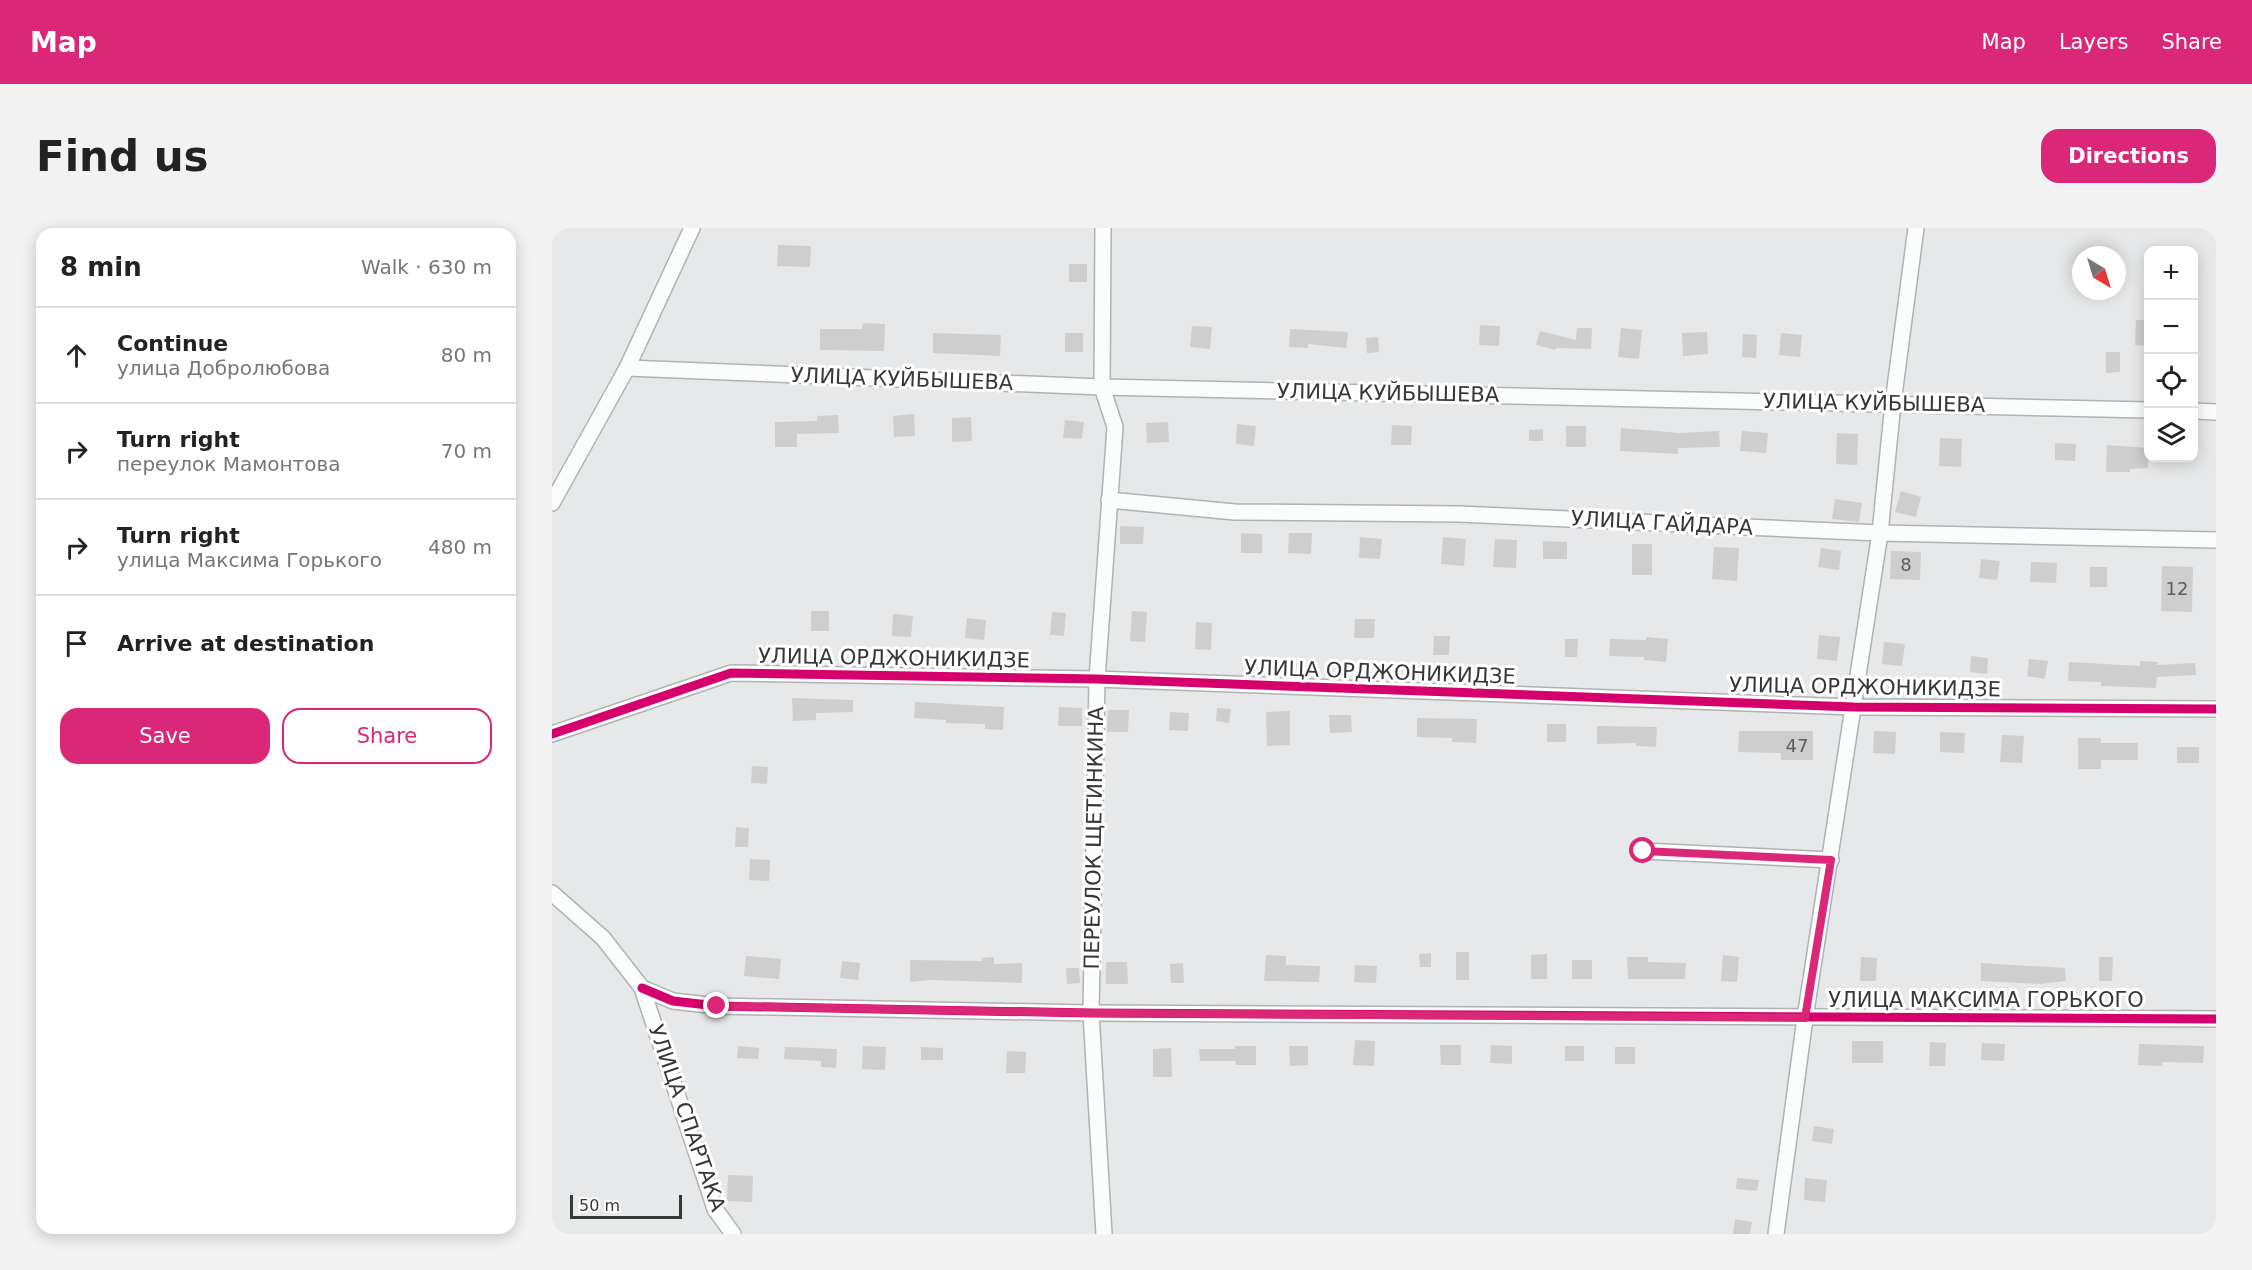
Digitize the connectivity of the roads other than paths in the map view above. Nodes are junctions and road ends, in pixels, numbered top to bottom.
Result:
1 (692, 228) edge
2 (1103, 228) edge
3 (1916, 228) edge
4 (627, 368) junction
5 (1102, 387) junction
6 (1893, 403) junction
7 (2144, 410) edge
8 (2198, 411) edge
9 (2216, 412) edge
10 (1109, 500) junction
11 (552, 503) edge
12 (1880, 533) junction
13 (2216, 540) edge
14 (1097, 679) junction
15 (1854, 707) junction
16 (2216, 709) edge
17 (552, 734) edge
18 (1643, 851) dead end
19 (1831, 860) junction
20 (552, 893) edge
21 (642, 988) junction
22 (1091, 1013) junction
23 (1805, 1018) junction
24 (2216, 1019) edge
25 (733, 1234) edge
26 (1104, 1234) edge
27 (1776, 1234) edge

1 - 4 street
2 - 5 street, ПЕРЕУЛОК ЩЕТИНКИНА
3 - 6 street
4 - 5 street, УЛИЦА КУЙБЫШЕВА
4 - 11 street
5 - 6 street, УЛИЦА КУЙБЫШЕВА
5 - 10 street, ПЕРЕУЛОК ЩЕТИНКИНА
6 - 7 street, УЛИЦА КУЙБЫШЕВА
6 - 12 street
8 - 9 street
10 - 12 street, УЛИЦА ГАЙДАРА
10 - 14 street, ПЕРЕУЛОК ЩЕТИНКИНА
12 - 13 street, УЛИЦА ГАЙДАРА
12 - 15 street
14 - 15 street, УЛИЦА ОРДЖОНИКИДЗЕ
14 - 17 street, УЛИЦА ОРДЖОНИКИДЗЕ
14 - 22 street, ПЕРЕУЛОК ЩЕТИНКИНА
15 - 16 street, УЛИЦА ОРДЖОНИКИДЗЕ
15 - 19 street
18 - 19 street
19 - 23 street
20 - 21 street, УЛИЦА СПАРТАКА
21 - 22 street, УЛИЦА МАКСИМА ГОРЬКОГО
21 - 25 street, УЛИЦА СПАРТАКА
22 - 23 street, УЛИЦА МАКСИМА ГОРЬКОГО
22 - 26 street, ПЕРЕУЛОК ЩЕТИНКИНА
23 - 24 street, УЛИЦА МАКСИМА ГОРЬКОГО
23 - 27 street

